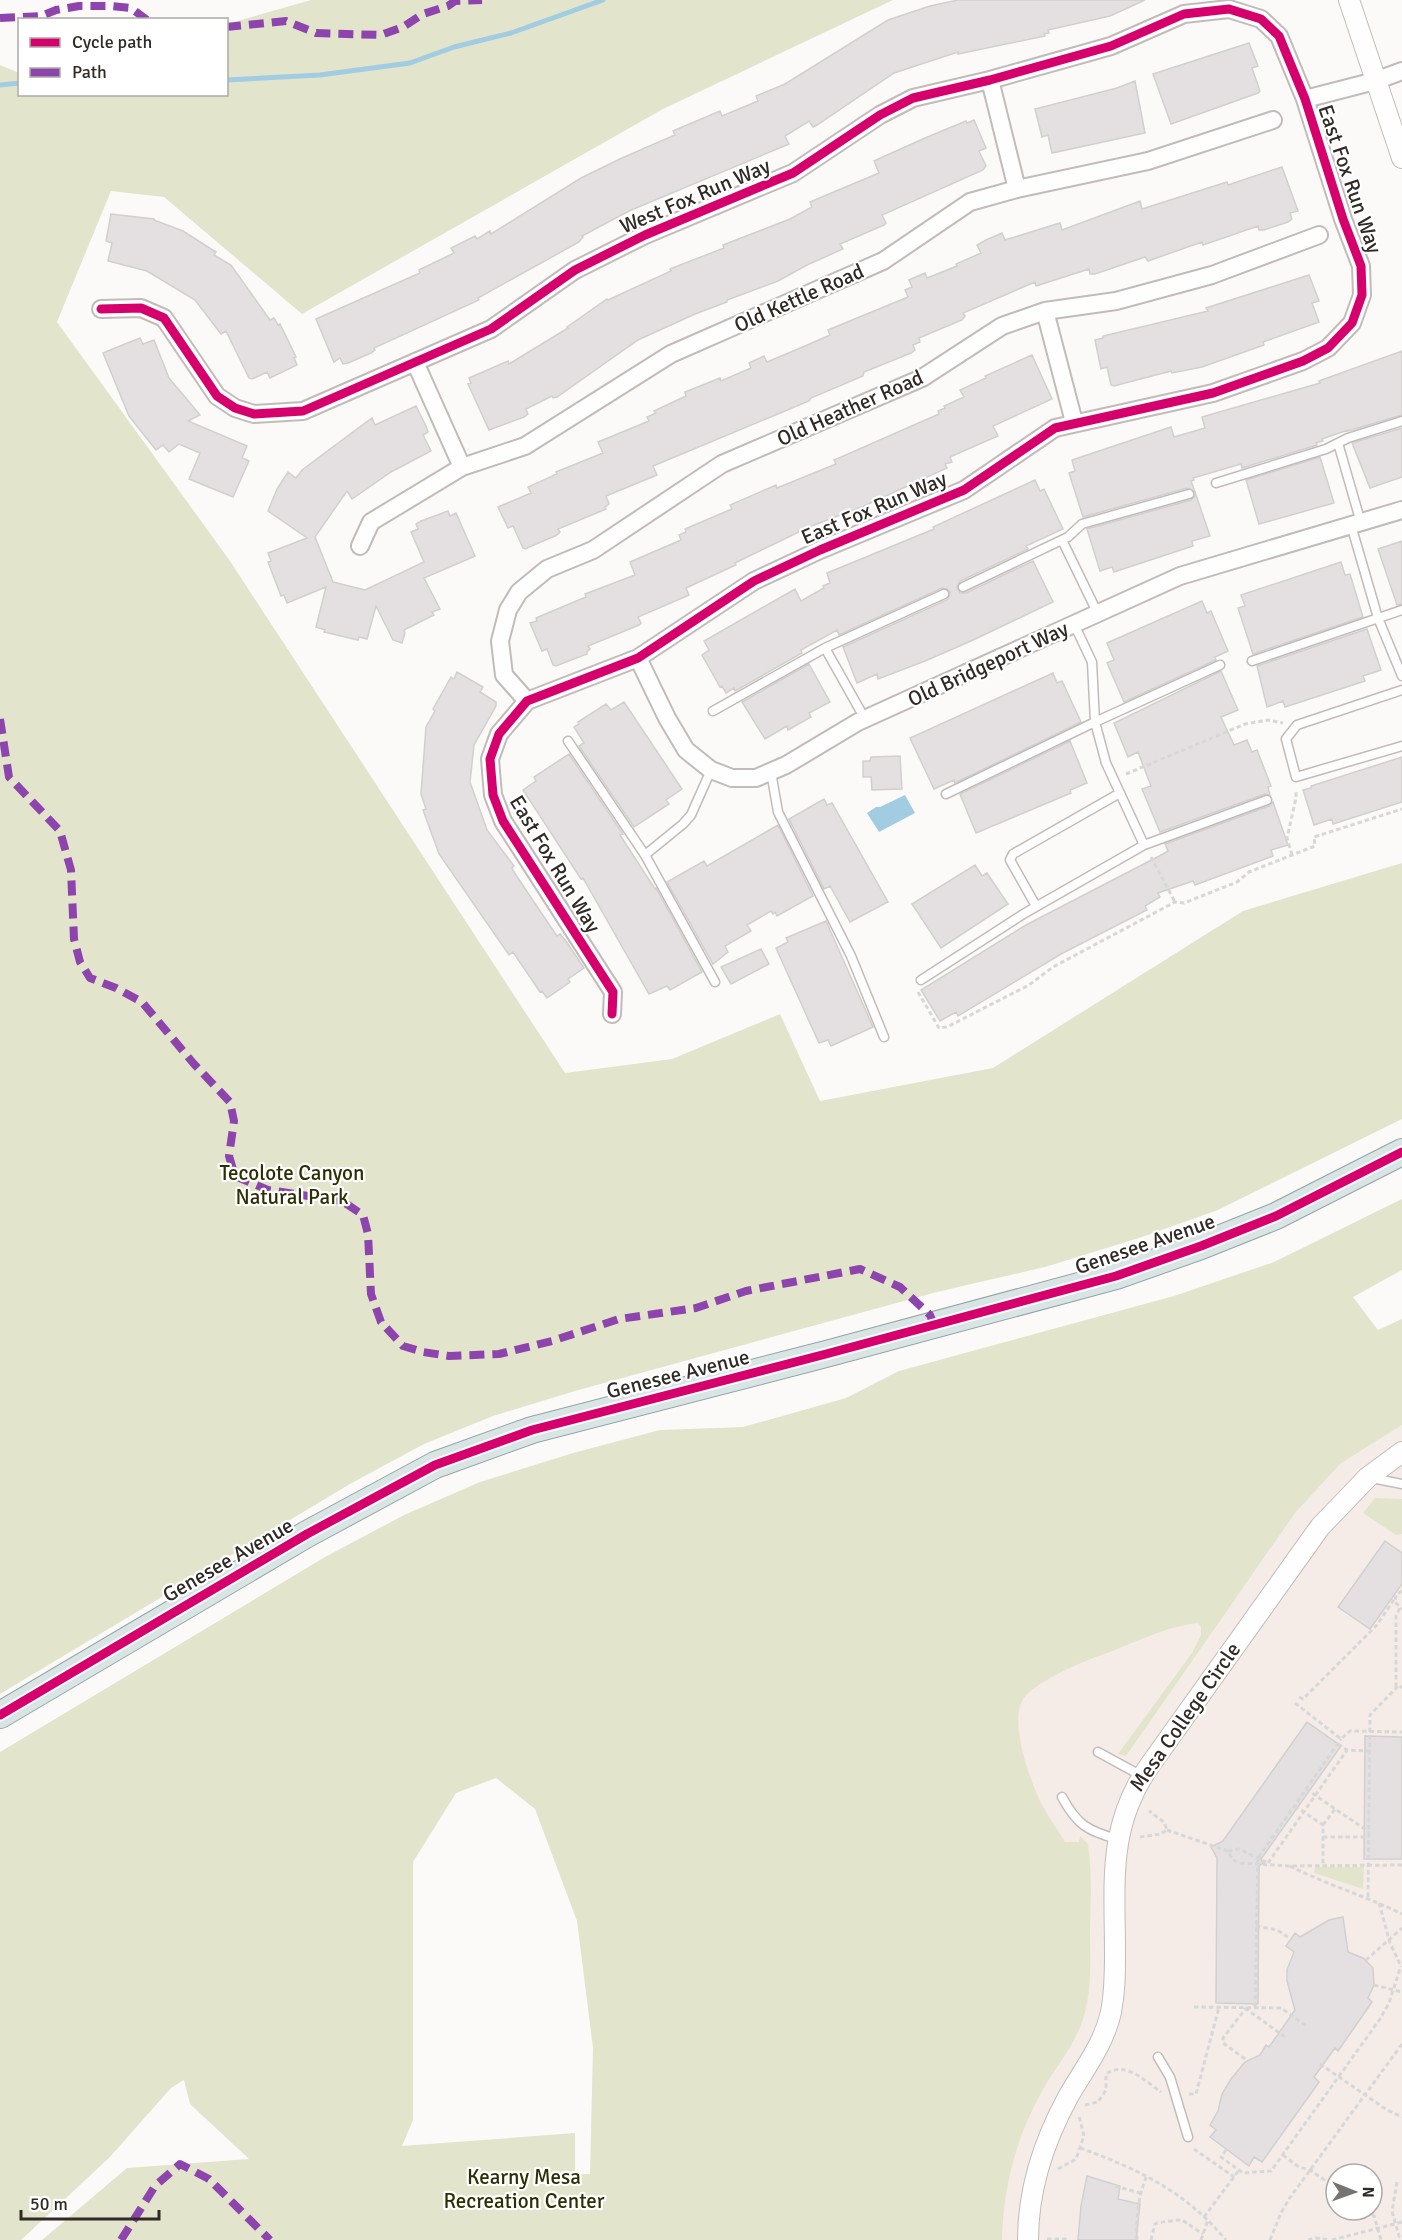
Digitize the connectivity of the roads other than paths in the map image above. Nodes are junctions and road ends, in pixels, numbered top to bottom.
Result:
1 (1348, 0) edge
2 (1402, 70) edge
3 (990, 80) junction
4 (1375, 81) junction
5 (1305, 99) junction
6 (1273, 120) dead end
7 (1402, 158) edge
8 (1017, 189) junction
9 (1319, 235) dead end
10 (101, 309) dead end
11 (1046, 311) junction
12 (415, 362) junction
13 (1402, 421) edge
14 (1074, 422) junction
15 (1338, 443) junction
16 (462, 467) junction
17 (1216, 483) dead end
18 (1189, 494) dead end
19 (1402, 510) edge
20 (1356, 524) junction
21 (1062, 540) junction
22 (360, 546) dead end
23 (963, 586) dead end
24 (944, 594) dead end
25 (1402, 610) edge
26 (1098, 614) junction
27 (1378, 618) junction
28 (1074, 624) junction
29 (825, 648) junction
30 (638, 658) junction
31 (1252, 661) dead end
32 (1220, 665) dead end
33 (1402, 676) edge
34 (1402, 690) edge
35 (527, 701) junction
36 (713, 711) dead end
37 (865, 719) junction
38 (1095, 722) junction
39 (568, 741) dead end
40 (1402, 746) edge
41 (711, 770) junction
42 (771, 772) junction
43 (1120, 793) junction
44 (946, 794) dead end
45 (1267, 800) dead end
46 (1144, 844) junction
47 (645, 855) junction
48 (1036, 906) junction
49 (921, 981) road end
50 (716, 982) dead end
51 (612, 1014) dead end
52 (884, 1037) dead end
53 (1402, 1152) edge
54 (1402, 1452) edge
55 (1368, 1477) junction
56 (1402, 1484) edge
57 (0, 1715) edge
58 (1098, 1752) dead end
59 (1142, 1776) junction
60 (1062, 1797) dead end
61 (1117, 1839) junction
62 (1158, 2058) dead end
63 (1188, 2137) road end
64 (1037, 2239) edge

1 - 4 street
2 - 4 street
3 - 5 street, West Fox Run Way
3 - 8 street
3 - 12 street, West Fox Run Way
4 - 5 street
4 - 7 street
5 - 14 street, East Fox Run Way
6 - 8 street, Old Kettle Road
8 - 16 street, Old Kettle Road
9 - 11 street, Old Heather Road
10 - 12 street, West Fox Run Way
11 - 14 street
11 - 35 street, Old Heather Road
12 - 16 street
13 - 15 lane
14 - 30 street, East Fox Run Way
15 - 17 lane
15 - 20 lane
16 - 22 street, Old Kettle Road
18 - 21 lane
19 - 20 street, Old Bridgeport Way
20 - 26 street, Old Bridgeport Way
20 - 27 lane
21 - 23 lane
21 - 26 lane
24 - 29 lane
25 - 27 lane
26 - 28 street, Old Bridgeport Way
27 - 31 lane
27 - 33 lane
28 - 37 street, Old Bridgeport Way
28 - 38 lane
29 - 36 lane
29 - 37 lane
30 - 35 street, East Fox Run Way
30 - 41 street, Old Bridgeport Way
32 - 38 lane
34 - 40 lane
35 - 51 street, East Fox Run Way
37 - 42 street, Old Bridgeport Way
38 - 43 lane
38 - 44 lane
39 - 47 lane
41 - 42 street, Old Bridgeport Way
41 - 47 lane
42 - 52 lane
43 - 46 lane
43 - 48 lane
45 - 46 lane
46 - 48 lane
47 - 50 lane
48 - 49 lane
53 - 57 main road, Genesee Avenue
54 - 55 street, Mesa College Circle
55 - 56 lane
55 - 59 street, Mesa College Circle
58 - 59 lane
59 - 61 street, Mesa College Circle
60 - 61 lane
61 - 64 street, Mesa College Circle
62 - 63 lane

